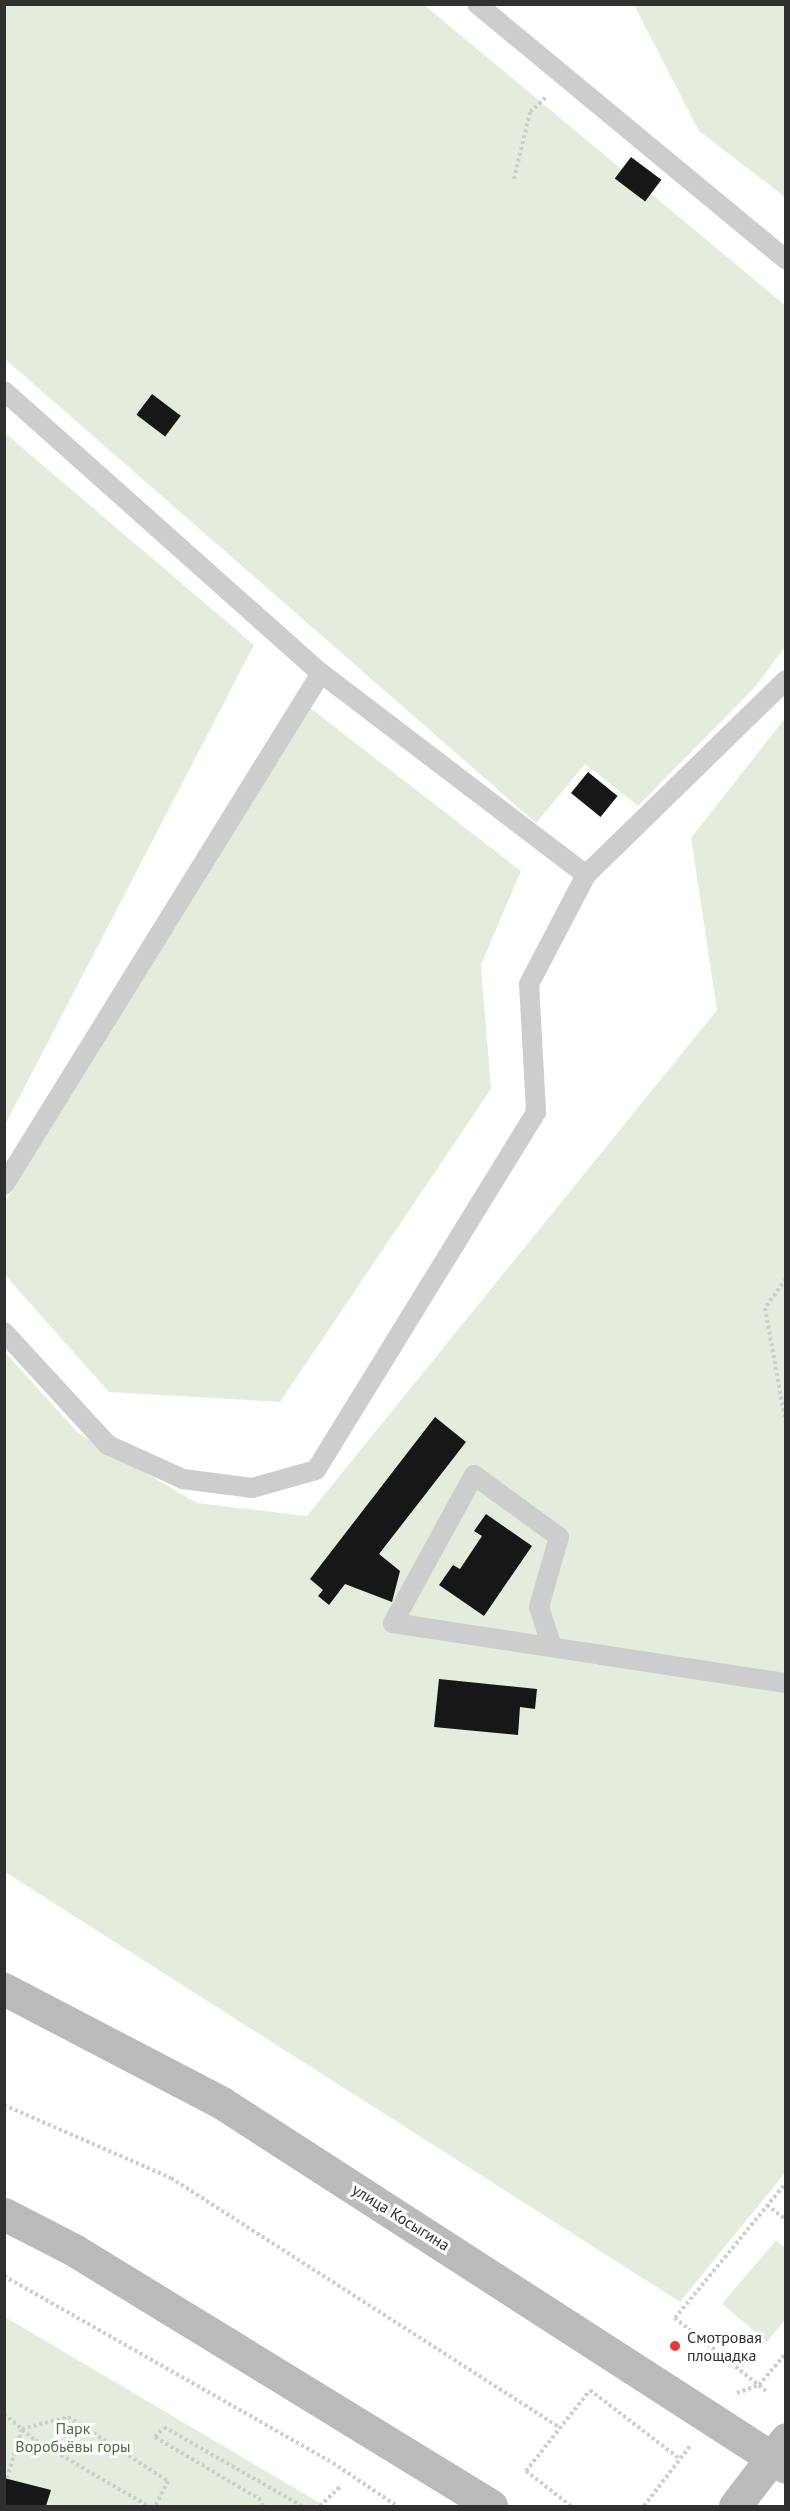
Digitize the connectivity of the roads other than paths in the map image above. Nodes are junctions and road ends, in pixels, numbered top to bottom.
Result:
1 (477, 4) edge
2 (786, 260) edge
3 (4, 391) edge
4 (321, 673) junction
5 (786, 680) edge
6 (586, 875) junction
7 (4, 1185) edge
8 (4, 1332) edge
9 (552, 1647) junction
10 (786, 1683) edge
11 (4, 1989) edge
12 (4, 2214) edge
13 (781, 2454) edge
14 (492, 2506) edge
15 (735, 2506) edge

1 - 2 lane
3 - 4 lane
4 - 6 lane
4 - 7 lane
5 - 6 lane
6 - 8 lane
9 - 9 lane
9 - 10 lane
11 - 13 main road, улица Косыгина
12 - 14 main road
13 - 15 main road

